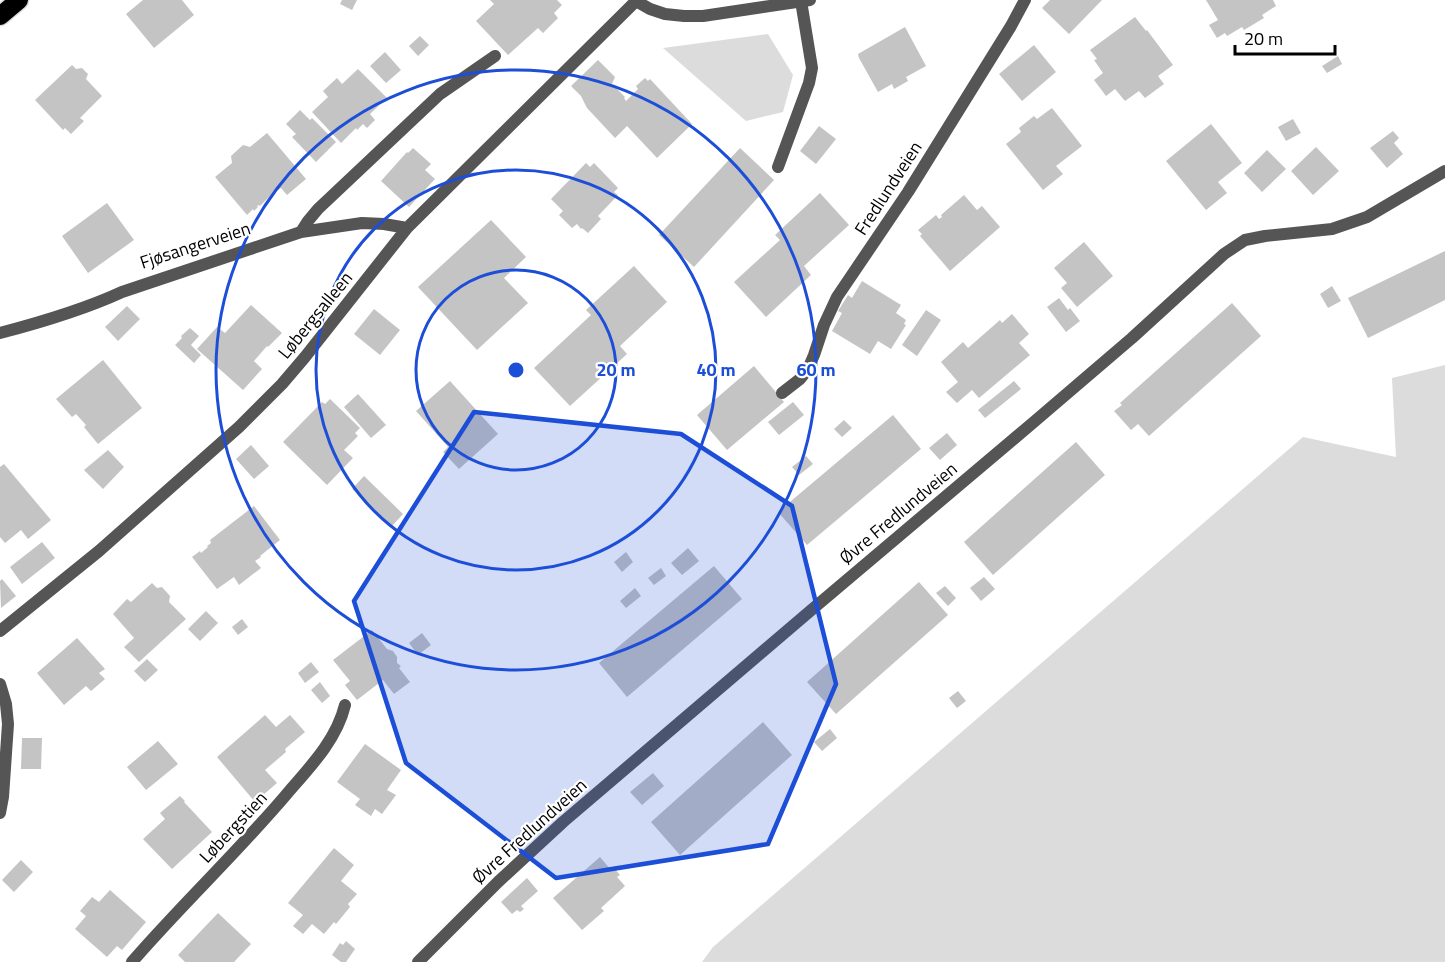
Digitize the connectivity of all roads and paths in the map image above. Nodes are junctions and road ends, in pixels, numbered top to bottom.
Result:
1 (19, 0) edge
2 (637, 0) edge
3 (1024, 0) edge
4 (806, 1) edge
5 (0, 16) edge
6 (495, 56) dead end
7 (778, 167) dead end
8 (1445, 171) edge
9 (407, 228) junction
10 (301, 232) junction
11 (0, 333) edge
12 (782, 393) dead end
13 (0, 631) edge
14 (0, 684) edge
15 (345, 705) dead end
16 (0, 813) edge
17 (132, 962) edge
18 (418, 962) edge

1 - 5 highway
2 - 4 street
2 - 9 street, Løbergsalleen
3 - 12 street, Fredlundveien
4 - 7 street
6 - 10 street
8 - 18 street, Øvre Fredlundveien
9 - 10 street, Fjøsangerveien
9 - 13 street, Løbergsalleen
10 - 11 street, Fjøsangerveien
14 - 16 street
15 - 17 street, Løbergstien

